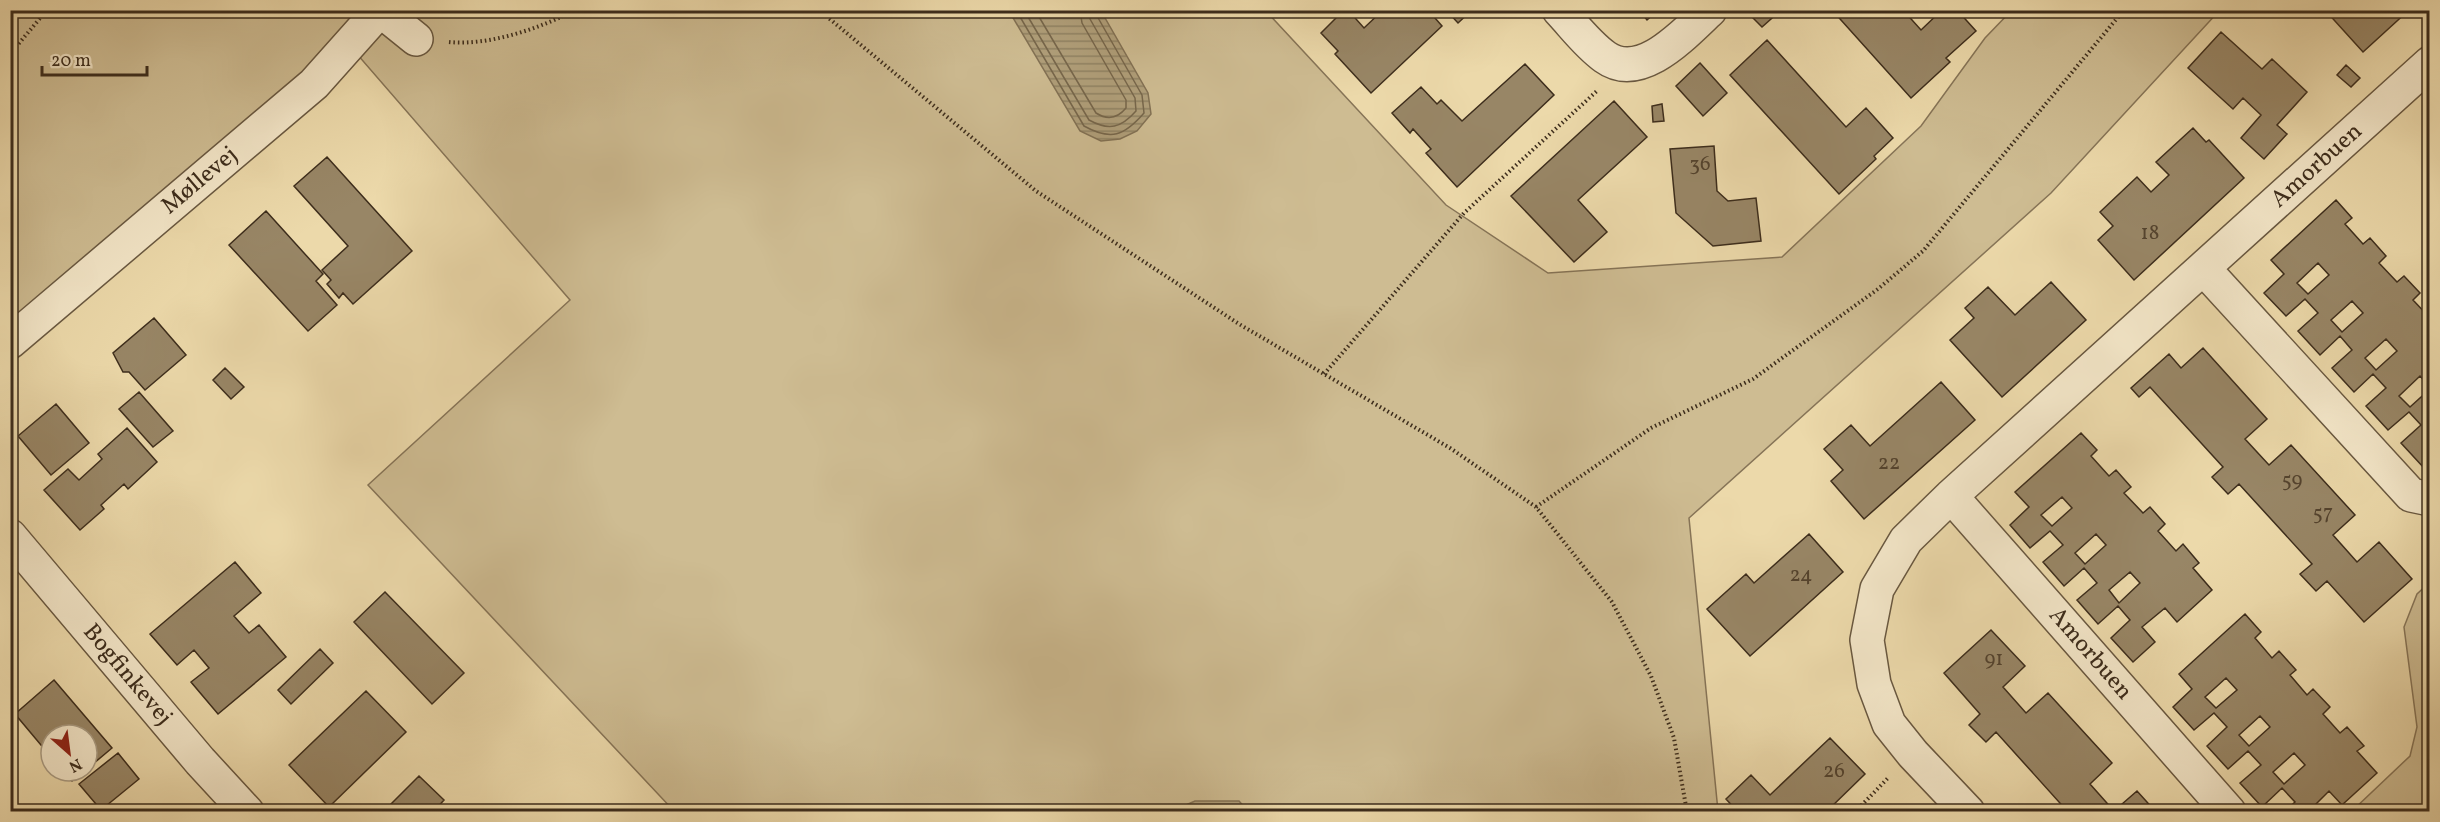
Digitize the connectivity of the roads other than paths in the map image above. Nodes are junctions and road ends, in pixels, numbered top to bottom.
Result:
1 (380, 10) edge
2 (1559, 10) edge
3 (1710, 10) edge
4 (416, 39) road end
5 (2430, 63) edge
6 (2204, 269) junction
7 (10, 342) edge
8 (1952, 496) junction
9 (2430, 499) edge
10 (10, 536) edge
11 (247, 812) edge
12 (1968, 812) edge
13 (2229, 812) edge

1 - 4 street, Møllevej
1 - 7 street, Møllevej
2 - 3 street
5 - 6 street, Amorbuen
6 - 8 street, Amorbuen
6 - 9 street
8 - 12 street, Amorbuen
8 - 13 street, Amorbuen
10 - 11 street, Bogfinkevej

